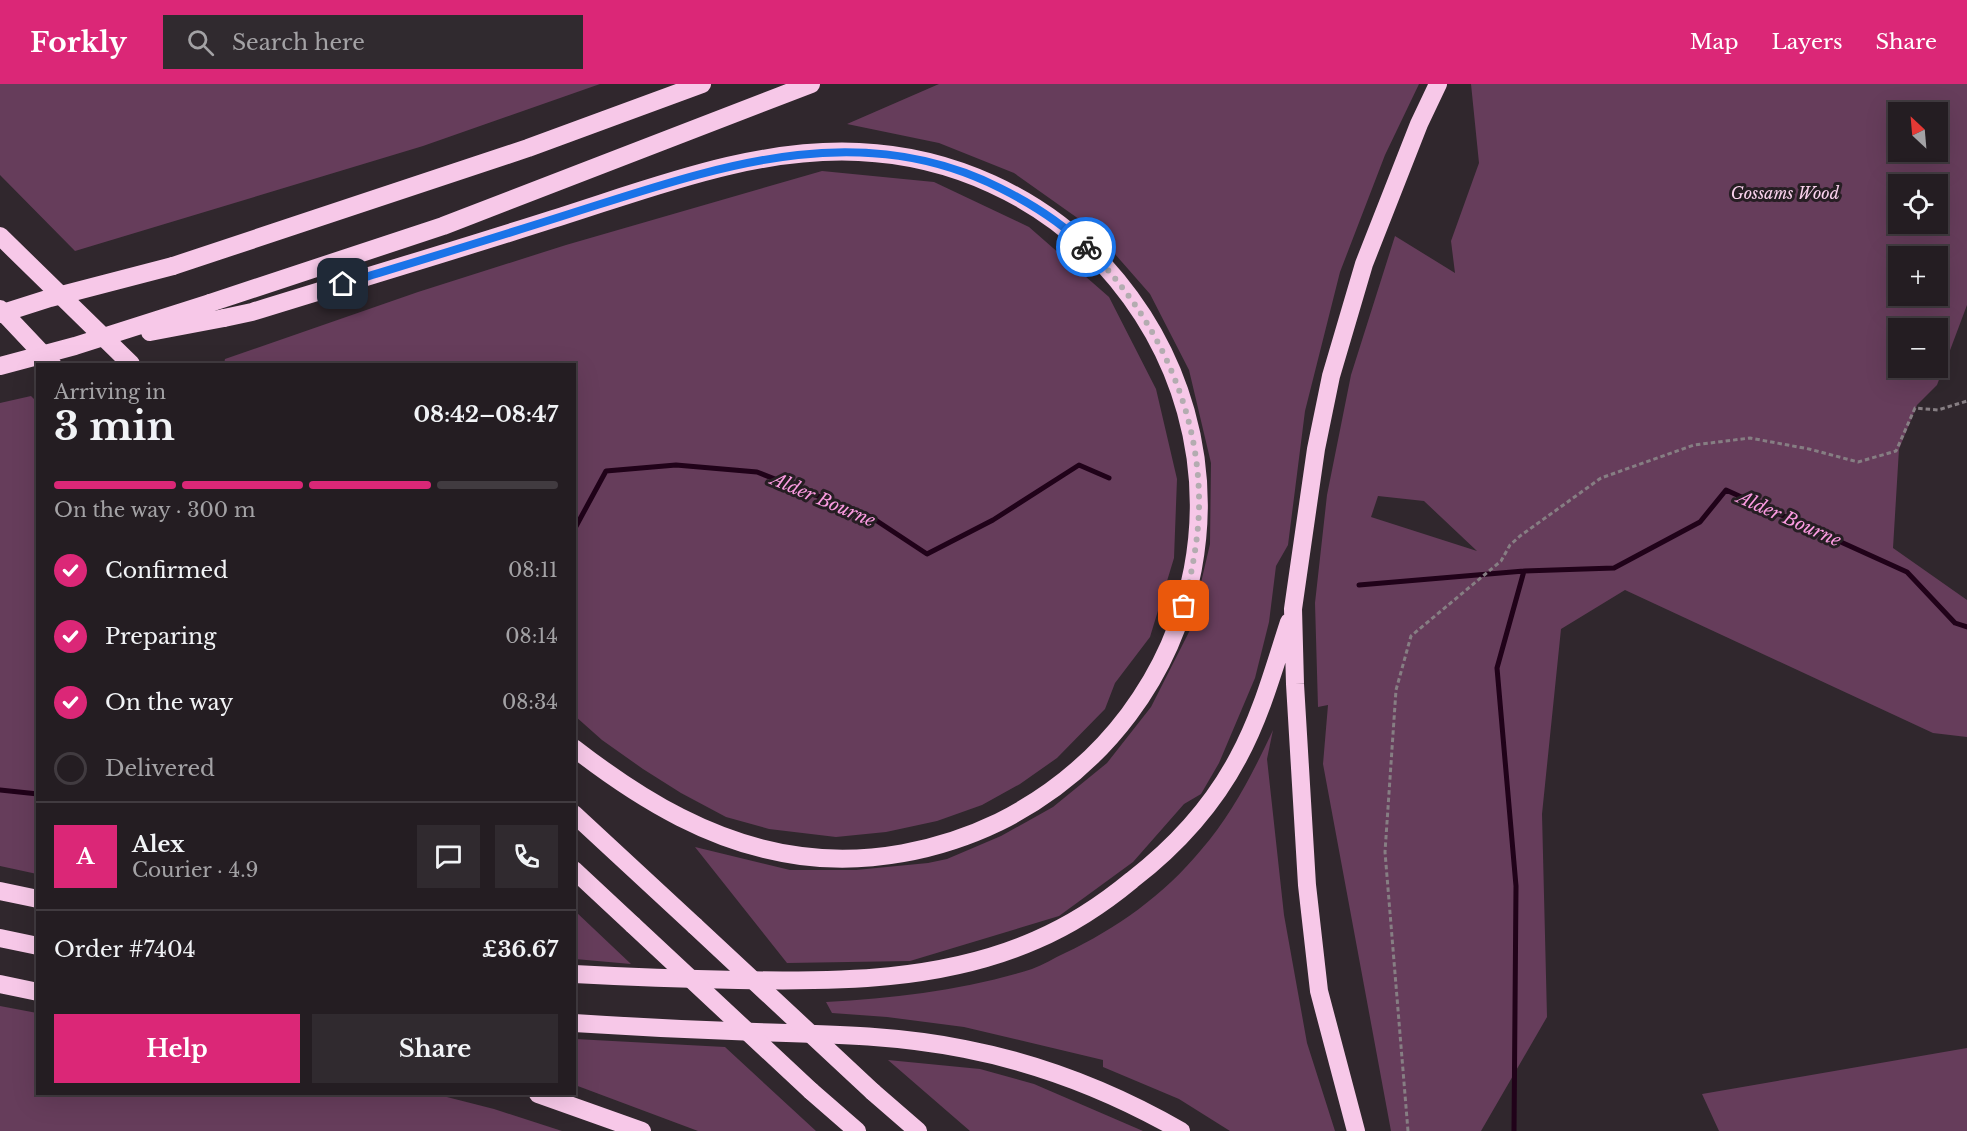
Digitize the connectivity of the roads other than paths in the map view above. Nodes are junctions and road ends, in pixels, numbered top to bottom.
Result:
1 (702, 84) edge
2 (812, 84) edge
3 (1438, 84) edge
4 (0, 236) edge
5 (50, 298) junction
6 (0, 308) edge
7 (0, 314) edge
8 (75, 346) junction
9 (51, 363) edge
10 (130, 363) edge
11 (0, 366) edge
12 (1293, 609) junction
13 (576, 749) edge
14 (576, 816) edge
15 (576, 872) edge
16 (0, 891) edge
17 (36, 899) edge
18 (0, 938) edge
19 (36, 946) edge
20 (576, 974) edge
21 (0, 984) edge
22 (36, 992) edge
23 (576, 1023) edge
24 (541, 1095) edge
25 (642, 1131) edge
26 (857, 1131) edge
27 (918, 1131) edge
28 (1181, 1131) edge
29 (1356, 1131) edge

1 - 5 highway, bridge
2 - 8 highway, bridge
3 - 12 highway
4 - 10 highway
5 - 6 highway, bridge
5 - 7 highway, bridge
6 - 9 highway
8 - 11 highway, bridge
8 - 13 highway, bridge
12 - 20 highway
12 - 29 highway
14 - 27 highway, bridge
15 - 26 highway, bridge
16 - 17 highway
18 - 19 highway
21 - 22 highway
23 - 28 highway
24 - 25 highway

